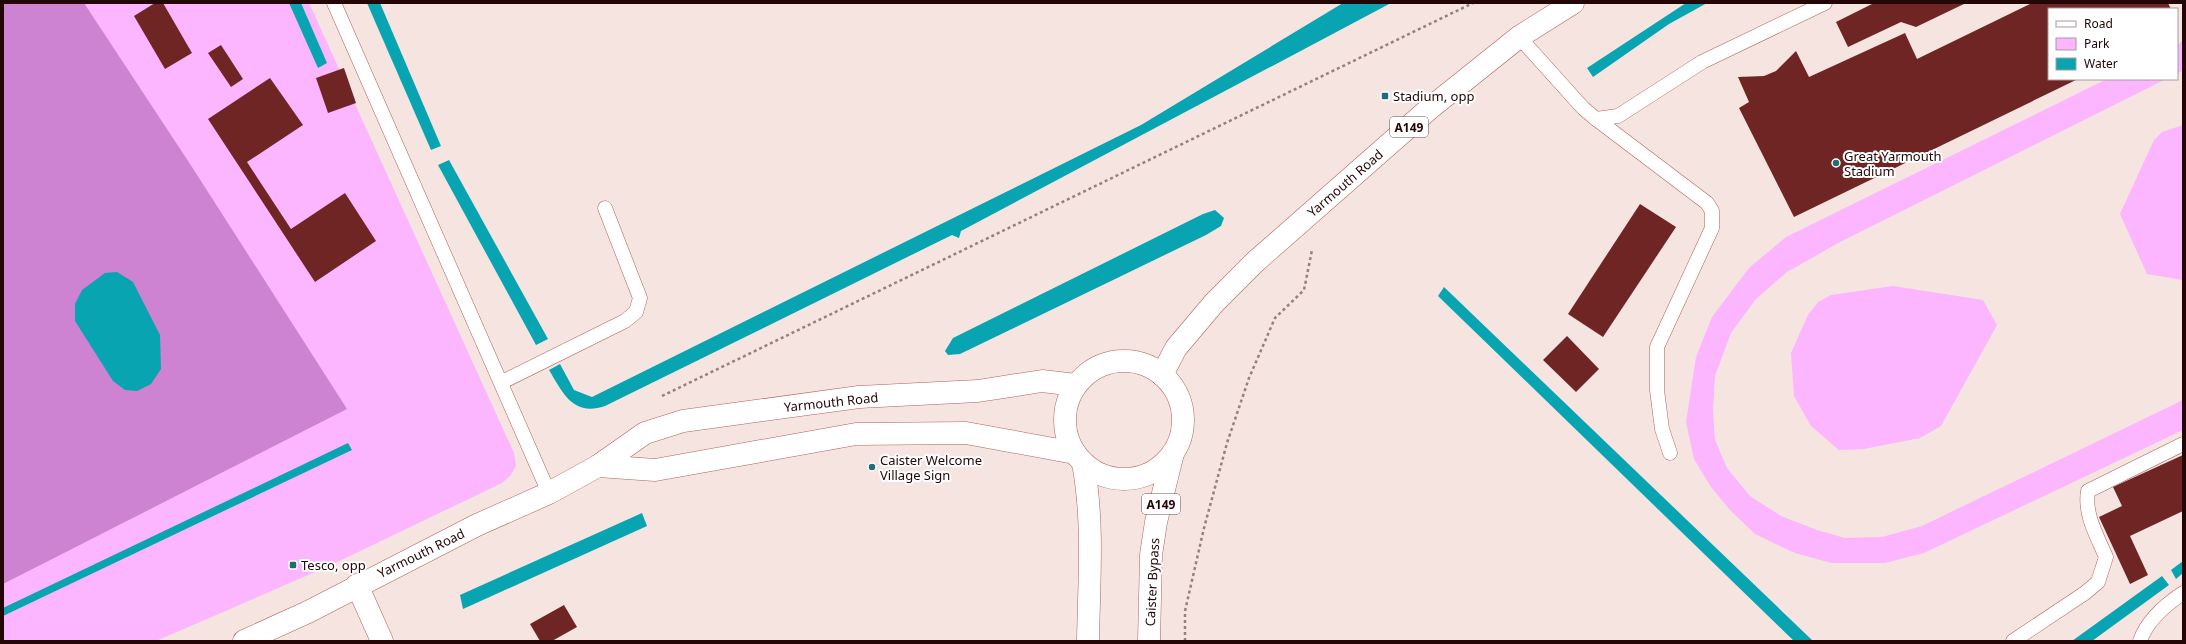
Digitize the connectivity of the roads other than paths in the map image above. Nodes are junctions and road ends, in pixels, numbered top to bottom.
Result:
1 (334, 3) edge
2 (1573, 3) edge
3 (1825, 3) edge
4 (1519, 37) junction
5 (1596, 119) junction
6 (605, 208) dead end
7 (1162, 375) junction
8 (502, 382) junction
9 (1076, 385) junction
10 (2183, 444) edge
11 (1173, 453) junction
12 (1670, 454) dead end
13 (1079, 458) junction
14 (598, 466) junction
15 (549, 493) junction
16 (357, 585) junction
17 (2183, 593) edge
18 (244, 641) edge
19 (382, 641) edge
20 (1088, 641) edge
21 (1149, 641) edge
22 (2012, 641) edge
23 (2140, 641) edge

1 - 8 lane
2 - 4 street, Yarmouth Road / A149
3 - 5 lane
4 - 5 lane
4 - 7 street, Yarmouth Road / A149
5 - 12 lane
6 - 8 lane
7 - 9 street
7 - 11 street
8 - 15 lane
9 - 13 street
9 - 14 street, Yarmouth Road
10 - 22 lane
11 - 13 street
11 - 21 street, Caister Bypass / A149
13 - 14 street
13 - 20 street
14 - 15 street, Yarmouth Road
15 - 16 street, Yarmouth Road
16 - 18 street, Yarmouth Road
16 - 19 street
17 - 23 lane

